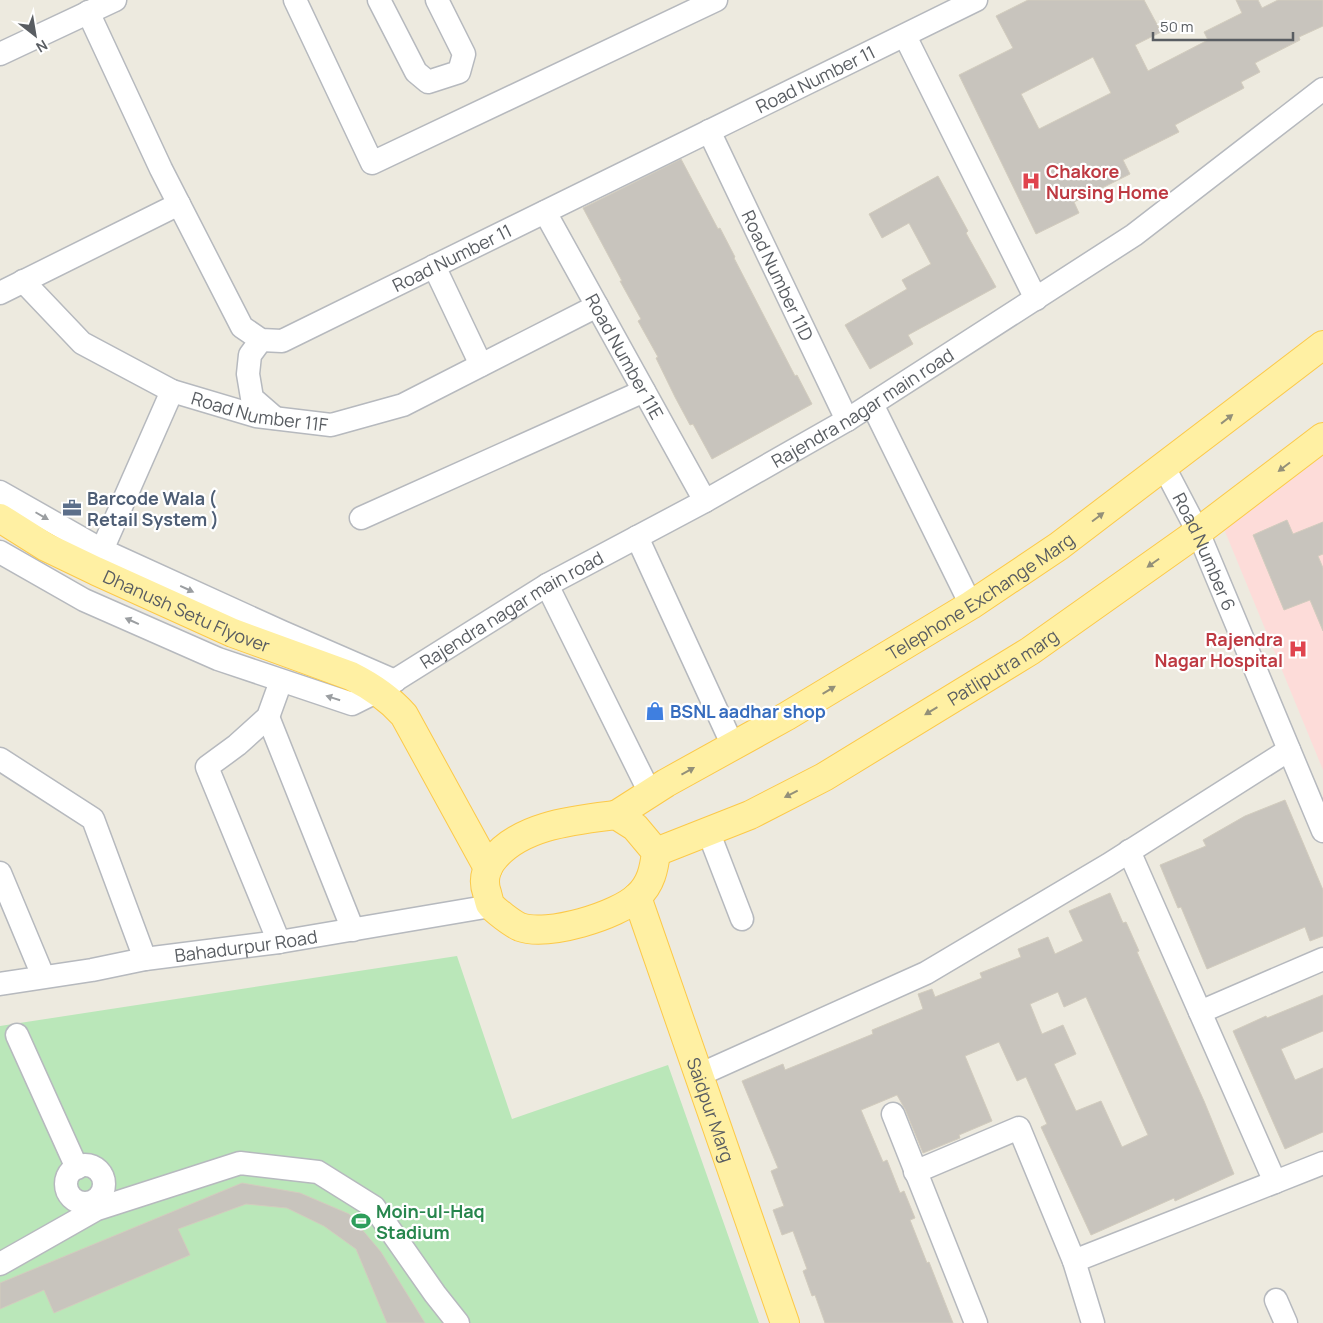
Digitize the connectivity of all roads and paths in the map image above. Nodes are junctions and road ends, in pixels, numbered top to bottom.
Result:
1 (115, 0) edge
2 (295, 0) edge
3 (379, 0) edge
4 (437, 0) edge
5 (716, 0) edge
6 (963, 3) edge
7 (88, 12) junction
8 (905, 36) junction
9 (0, 54) edge
10 (1323, 89) edge
11 (709, 131) junction
12 (179, 204) junction
13 (545, 212) junction
14 (434, 266) junction
15 (23, 282) junction
16 (0, 293) edge
17 (1036, 299) junction
18 (597, 306) junction
19 (260, 340) junction
20 (1323, 345) edge
21 (481, 365) junction
22 (644, 390) junction
23 (172, 391) junction
24 (872, 404) junction
25 (275, 419) junction
26 (848, 420) junction
27 (1323, 437) edge
28 (1164, 468) junction
29 (0, 492) edge
30 (705, 501) junction
31 (0, 518) edge
32 (361, 518) dead end
33 (1198, 532) junction
34 (637, 537) junction
35 (102, 550) junction
36 (0, 552) edge
37 (547, 585) junction
38 (970, 605) junction
39 (281, 681) junction
40 (380, 685) junction
41 (268, 717) junction
42 (733, 746) junction
43 (1289, 750) junction
44 (0, 759) edge
45 (650, 793) junction
46 (616, 815) junction
47 (464, 825) junction
48 (708, 831) junction
49 (1323, 831) edge
50 (517, 838) junction
51 (656, 852) junction
52 (1129, 852) junction
53 (488, 868) junction
54 (0, 873) edge
55 (637, 897) junction
56 (491, 906) junction
57 (742, 919) dead end
58 (353, 930) junction
59 (279, 942) junction
60 (1323, 958) edge
61 (144, 959) junction
62 (43, 976) junction
63 (0, 984) edge
64 (1200, 1012) junction
65 (17, 1035) dead end
66 (700, 1075) junction
67 (893, 1114) dead end
68 (1323, 1164) edge
69 (915, 1172) junction
70 (1275, 1182) junction
71 (95, 1206) junction
72 (1074, 1261) junction
73 (0, 1264) edge
74 (1276, 1300) dead end
75 (458, 1323) edge
76 (784, 1323) edge
77 (976, 1323) edge
78 (1093, 1323) edge
79 (1286, 1323) edge

1 - 7 street
2 - 5 street
3 - 4 street
6 - 8 street, Road Number 11
7 - 9 street
7 - 12 street
8 - 11 street, Road Number 11
8 - 17 street
10 - 17 street, Rajendra nagar main road
11 - 13 street, Road Number 11
11 - 26 street, Road Number 11D
12 - 15 street
12 - 19 street
13 - 14 street, Road Number 11
13 - 18 street, Road Number 11E
14 - 19 street, Road Number 11
14 - 21 street
15 - 16 street
15 - 23 street, Road Number 11F
17 - 24 street, Rajendra nagar main road
18 - 21 street, Road Number 11F
18 - 22 street, Road Number 11E
19 - 25 street
28 -> 20 main road, Telephone Exchange Marg
21 - 25 street, Road Number 11F
22 - 30 street, Road Number 11E
22 - 32 street
23 - 25 street, Road Number 11F
23 - 35 street
24 - 26 street, Rajendra nagar main road
24 - 38 street
26 - 30 street, Rajendra nagar main road
27 -> 33 main road, Patliputra marg
28 - 33 street, Road Number 6
38 -> 28 main road, Telephone Exchange Marg
29 -> 35 street
30 - 34 street, Rajendra nagar main road
31 - 40 main road, Dhanush Setu Flyover
33 - 43 street, Road Number 6
33 -> 48 main road, Patliputra marg
34 - 37 street, Rajendra nagar main road
34 - 42 street
35 -> 40 street
39 -> 36 street, Rajendra nagar main road
37 - 40 street, Rajendra nagar main road
37 - 45 street
42 -> 38 main road, Telephone Exchange Marg
40 -> 39 street, Rajendra nagar main road
39 - 41 street
40 - 47 main road, Dhanush Setu Flyover
41 - 58 street
41 - 59 street
45 -> 42 main road, Telephone Exchange Marg
43 - 49 street, Road Number 6
43 - 52 street
44 - 61 street
45 - 46 main road, Telephone Exchange Marg
46 - 50 main road
46 - 51 main road
47 - 50 main road
47 - 53 main road, Dhanush Setu Flyover
48 - 51 main road, Patliputra marg
48 - 57 street
50 - 53 main road
51 - 55 main road
52 - 64 street
52 - 66 street
53 - 56 main road
54 - 62 street
55 - 56 main road
55 - 66 main road, Saidpur Marg
56 - 58 street, Bahadurpur Road
58 - 59 street, Bahadurpur Road
59 - 61 street, Bahadurpur Road
60 - 64 street
61 - 62 street, Bahadurpur Road
62 - 63 street, Bahadurpur Road
64 - 70 street
65 - 71 street
66 - 76 main road, Saidpur Marg
67 - 69 street
68 - 70 street
69 - 72 street
69 - 77 street
70 - 72 street
71 - 73 street
71 - 75 street
72 - 78 street
74 - 79 street

